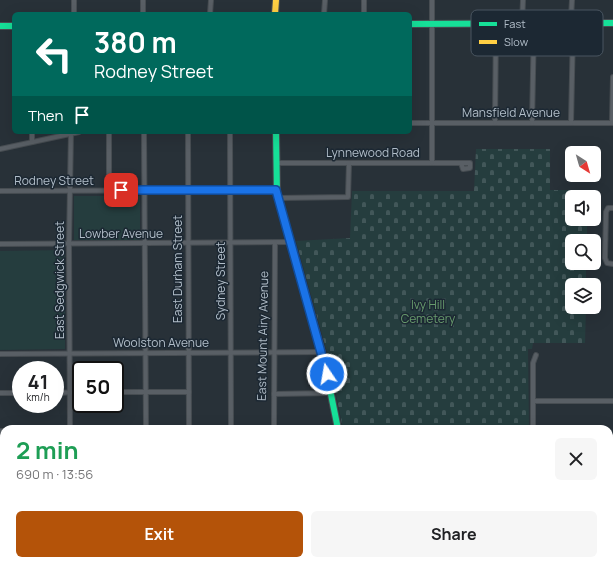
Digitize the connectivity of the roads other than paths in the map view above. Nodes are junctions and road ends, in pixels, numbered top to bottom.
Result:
1 (74, 0) edge
2 (143, 0) edge
3 (211, 0) edge
4 (276, 0) edge
5 (325, 0) edge
6 (364, 0) edge
7 (432, 0) edge
8 (523, 0) edge
9 (523, 10) edge
10 (74, 12) edge
11 (143, 12) edge
12 (210, 12) edge
13 (275, 12) edge
14 (324, 12) edge
15 (364, 12) edge
16 (603, 23) edge
17 (613, 23) edge
18 (412, 24) edge
19 (431, 24) junction
20 (471, 24) edge
21 (0, 26) edge
22 (12, 26) edge
23 (496, 56) edge
24 (533, 56) edge
25 (572, 56) edge
26 (613, 77) edge
27 (613, 122) edge
28 (412, 123) edge
29 (431, 123) junction
30 (495, 123) junction
31 (532, 123) junction
32 (571, 123) junction
33 (32, 134) edge
34 (67, 134) edge
35 (71, 134) edge
36 (109, 134) edge
37 (144, 134) edge
38 (188, 134) edge
39 (230, 134) edge
40 (276, 134) edge
41 (32, 142) junction
42 (0, 148) edge
43 (275, 163) junction
44 (349, 163) junction
45 (432, 163) junction
46 (461, 163) junction
47 (109, 190) junction
48 (230, 190) junction
49 (276, 190) junction
50 (0, 191) edge
51 (70, 191) junction
52 (144, 191) junction
53 (188, 191) junction
54 (278, 198) junction
55 (613, 208) edge
56 (290, 242) junction
57 (275, 243) junction
58 (0, 244) edge
59 (69, 244) junction
60 (145, 244) junction
61 (188, 244) junction
62 (230, 244) junction
63 (613, 264) edge
64 (322, 352) junction
65 (145, 353) junction
66 (188, 353) junction
67 (231, 353) junction
68 (274, 353) junction
69 (0, 354) edge
70 (70, 354) junction
71 (536, 355) dead end
72 (64, 392) edge
73 (70, 392) junction
74 (124, 392) edge
75 (145, 392) junction
76 (189, 392) junction
77 (0, 393) edge
78 (12, 393) edge
79 (331, 393) junction
80 (274, 394) junction
81 (533, 401) junction
82 (613, 401) edge
83 (70, 425) edge
84 (146, 425) edge
85 (189, 425) edge
86 (231, 425) edge
87 (274, 425) edge
88 (337, 425) edge
89 (533, 425) edge

1 - 10 street
2 - 11 street
3 - 12 street
4 - 13 main road
5 - 14 street
6 - 15 street
7 - 19 street
8 - 9 street
16 - 17 main road
18 - 19 main road
19 - 20 main road
19 - 29 street
21 - 22 main road
23 - 30 street
24 - 31 street
25 - 32 street
26 - 27 street
27 - 32 street, Mansfield Avenue
28 - 29 street, Mansfield Avenue
29 - 30 street, Mansfield Avenue
29 - 45 street
30 - 31 street, Mansfield Avenue
31 - 32 street, Mansfield Avenue
33 - 41 street
34 - 41 street
35 - 51 street, East Sedgwick Street
36 - 47 street
37 - 52 street
38 - 53 street, East Durham Street
39 - 48 street, Sydney Street
40 - 43 main road
41 - 42 street
43 - 44 street, Lynnewood Road
43 - 49 main road
44 - 45 street, Lynnewood Road
44 - 54 street
45 - 46 street, Lynnewood Road
46 - 46 street, Lynnewood Road
47 - 51 street, Rodney Street
47 - 52 street, Rodney Street
48 - 49 street, Rodney Street
48 - 53 street, Rodney Street
48 - 62 street, Sydney Street
49 - 54 main road
50 - 51 street, Rodney Street
51 - 59 street, East Sedgwick Street
52 - 53 street, Rodney Street
52 - 60 street
53 - 61 street, East Durham Street
54 - 56 main road
55 - 63 street
56 - 57 street, Lowber Avenue
56 - 64 main road
57 - 62 street, Lowber Avenue
57 - 68 street, East Mount Airy Avenue
58 - 59 street, Lowber Avenue
59 - 60 street, Lowber Avenue
59 - 70 street, East Sedgwick Street
60 - 61 street, Lowber Avenue
60 - 65 street
61 - 62 street, Lowber Avenue
61 - 66 street, East Durham Street
62 - 67 street, Sydney Street
64 - 68 street, Woolston Avenue
64 - 79 main road
65 - 66 street, Woolston Avenue
65 - 70 street, Woolston Avenue
65 - 75 street
66 - 67 street, Woolston Avenue
66 - 76 street, East Durham Street
67 - 68 street, Woolston Avenue
67 - 86 street, Sydney Street
68 - 80 street, East Mount Airy Avenue
69 - 70 street, Woolston Avenue
70 - 73 street, East Sedgwick Street
71 - 81 street
72 - 73 street
73 - 83 street, East Sedgwick Street
74 - 75 street
75 - 76 street
75 - 84 street
76 - 85 street, East Durham Street
77 - 78 street
79 - 80 street
79 - 88 main road
80 - 87 street, East Mount Airy Avenue
81 - 82 street
81 - 89 street

